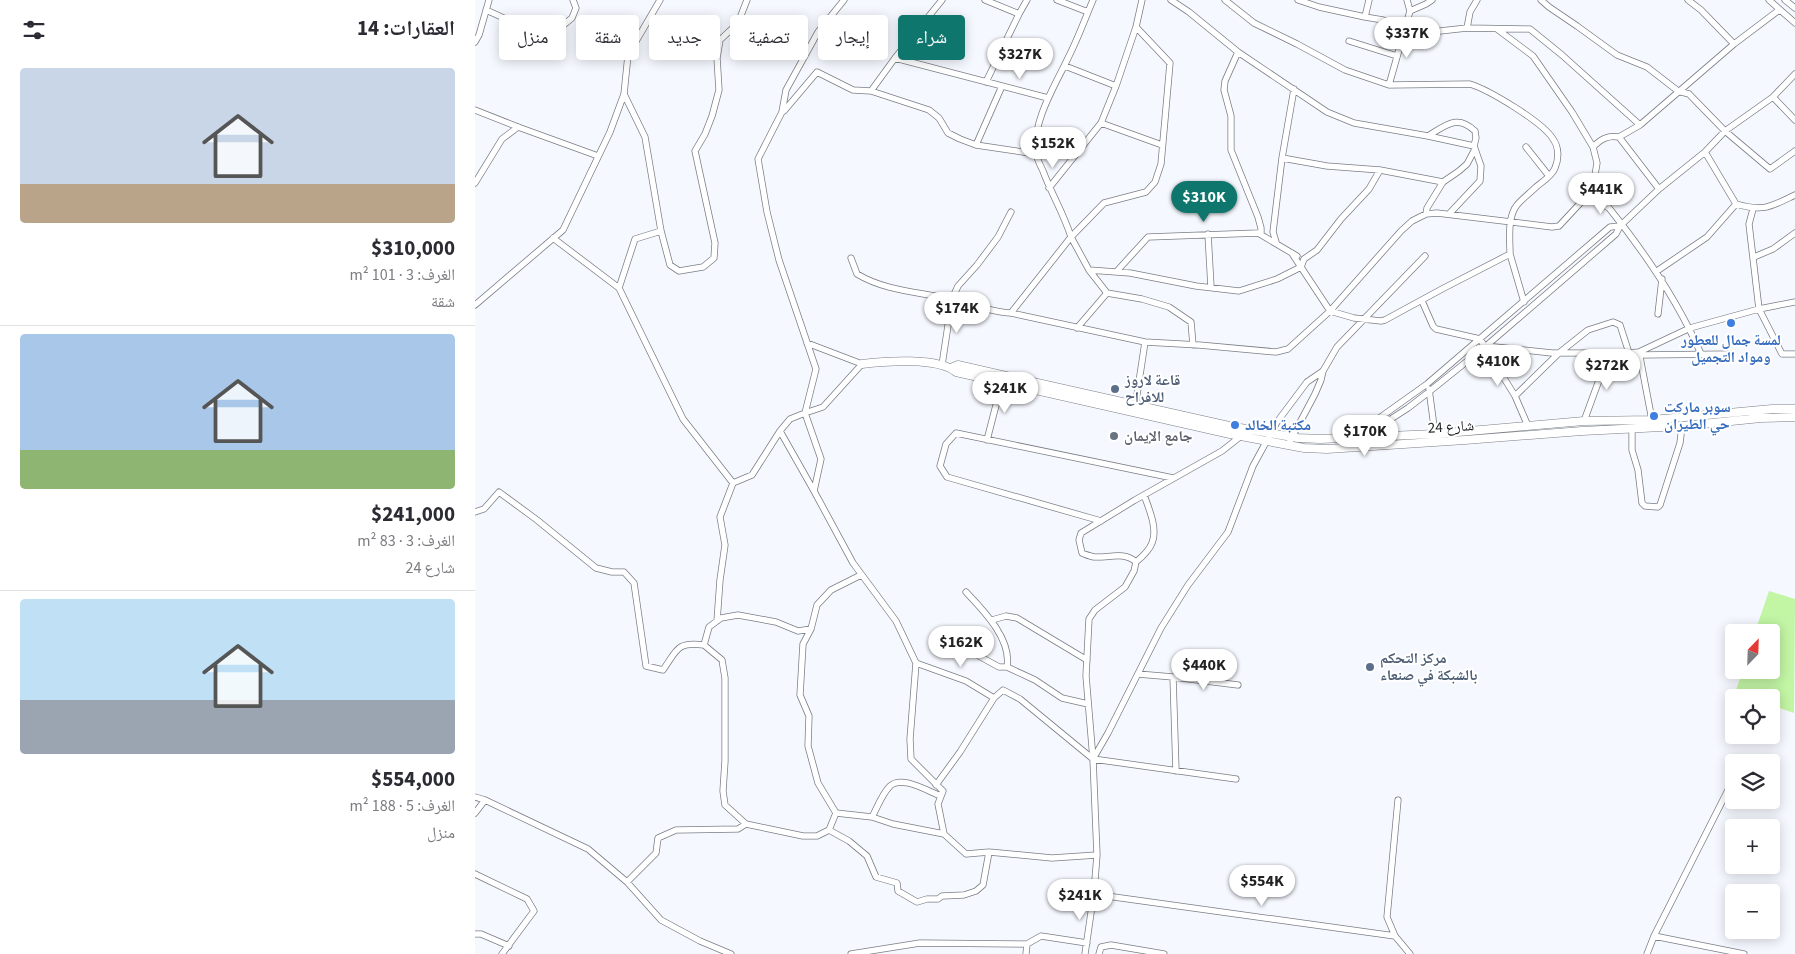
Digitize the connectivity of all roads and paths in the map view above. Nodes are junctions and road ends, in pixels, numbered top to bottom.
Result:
1 (489, 0) edge
2 (573, 0) edge
3 (660, 0) edge
4 (747, 0) edge
5 (844, 0) edge
6 (942, 0) edge
7 (985, 0) edge
8 (1027, 0) edge
9 (1057, 0) edge
10 (1093, 0) edge
11 (1141, 0) edge
12 (1171, 0) edge
13 (1225, 0) edge
14 (1298, 0) edge
15 (1369, 0) edge
16 (1407, 0) edge
17 (1432, 0) edge
18 (1477, 0) edge
19 (1541, 0) edge
20 (1688, 0) edge
21 (1769, 0) edge
22 (1785, 0) edge
23 (1795, 8) edge
24 (486, 10) junction
25 (1779, 10) junction
26 (1410, 11) junction
27 (1088, 12) junction
28 (1019, 14) junction
29 (1365, 17) junction
30 (1795, 23) edge
31 (1137, 27) junction
32 (1406, 28) junction
33 (1467, 28) junction
34 (1497, 29) junction
35 (1349, 41) dead end
36 (475, 42) edge
37 (1734, 44) junction
38 (1238, 52) junction
39 (1397, 56) junction
40 (895, 58) junction
41 (1065, 66) junction
42 (1795, 74) edge
43 (986, 82) junction
44 (1389, 85) junction
45 (1001, 86) junction
46 (1116, 86) junction
47 (1293, 89) junction
48 (871, 91) junction
49 (1678, 91) junction
50 (624, 94) junction
51 (1773, 97) junction
52 (1049, 98) junction
53 (475, 110) edge
54 (782, 112) junction
55 (1795, 120) edge
56 (1101, 123) junction
57 (1641, 125) junction
58 (518, 127) junction
59 (1725, 131) junction
60 (1428, 136) junction
61 (1619, 137) junction
62 (976, 145) junction
63 (1162, 145) junction
64 (1526, 147) dead end
65 (1593, 147) junction
66 (1475, 148) junction
67 (1795, 151) edge
68 (1705, 152) junction
69 (1037, 154) junction
70 (598, 156) junction
71 (1282, 158) junction
72 (1380, 170) junction
73 (1549, 176) junction
74 (1443, 182) junction
75 (475, 183) edge
76 (1049, 188) junction
77 (1659, 189) junction
78 (1795, 195) edge
79 (1585, 198) junction
80 (1736, 204) junction
81 (1753, 209) junction
82 (1011, 212) dead end
83 (1426, 214) junction
84 (1449, 214) junction
85 (1511, 221) junction
86 (1621, 225) junction
87 (661, 231) junction
88 (1795, 233) edge
89 (1208, 234) junction
90 (1261, 234) junction
91 (1071, 237) junction
92 (553, 238) junction
93 (1276, 242) junction
94 (1510, 254) junction
95 (1293, 255) junction
96 (1425, 256) dead end
97 (1754, 257) junction
98 (851, 258) dead end
99 (1304, 259) junction
100 (1301, 266) junction
101 (1089, 270) junction
102 (1117, 271) junction
103 (1657, 271) junction
104 (1662, 278) junction
105 (1211, 287) junction
106 (619, 288) junction
107 (1107, 293) junction
108 (952, 300) junction
109 (1422, 301) junction
110 (1524, 302) junction
111 (1795, 302) edge
112 (475, 305) edge
113 (1759, 309) junction
114 (1330, 312) junction
115 (1011, 313) junction
116 (1658, 314) dead end
117 (1363, 319) junction
118 (1077, 328) junction
119 (1690, 328) junction
120 (1480, 339) junction
121 (1145, 342) junction
122 (807, 343) junction
123 (1193, 345) junction
124 (1486, 346) junction
125 (1559, 353) junction
126 (1609, 353) junction
127 (1629, 353) junction
128 (1639, 353) junction
129 (1701, 354) junction
130 (1731, 354) dead end
131 (1795, 354) edge
132 (863, 364) junction
133 (942, 365) junction
134 (951, 368) junction
135 (1323, 371) junction
136 (1002, 382) junction
137 (1427, 384) junction
138 (1430, 391) junction
139 (1515, 396) junction
140 (1135, 409) junction
141 (1795, 409) edge
142 (805, 414) junction
143 (1795, 417) edge
144 (1652, 420) junction
145 (1584, 421) junction
146 (1379, 424) junction
147 (1368, 426) junction
148 (1528, 426) junction
149 (1682, 426) junction
150 (1631, 428) junction
151 (780, 431) junction
152 (1242, 432) junction
153 (1435, 434) junction
154 (1268, 437) junction
155 (1292, 437) junction
156 (1363, 437) junction
157 (1347, 438) junction
158 (987, 440) junction
159 (1376, 441) junction
160 (1288, 445) junction
161 (1339, 448) junction
162 (1173, 478) junction
163 (733, 483) junction
164 (814, 491) junction
165 (1144, 495) junction
166 (475, 512) edge
167 (1101, 521) junction
168 (1136, 562) junction
169 (861, 575) junction
170 (966, 592) dead end
171 (992, 620) junction
172 (717, 621) junction
173 (811, 629) junction
174 (966, 631) dead end
175 (704, 644) junction
176 (1087, 660) junction
177 (916, 663) junction
178 (1007, 667) junction
179 (1138, 674) junction
180 (1173, 677) junction
181 (1238, 685) dead end
182 (994, 698) junction
183 (1088, 704) junction
184 (1093, 759) junction
185 (1176, 771) junction
186 (1236, 779) dead end
187 (936, 785) junction
188 (475, 796) edge
189 (941, 796) junction
190 (1725, 796) edge
191 (485, 800) junction
192 (1398, 800) dead end
193 (475, 813) edge
194 (836, 813) junction
195 (872, 817) junction
196 (746, 824) junction
197 (829, 830) junction
198 (944, 834) junction
199 (989, 852) junction
200 (1097, 855) junction
201 (475, 874) edge
202 (627, 882) junction
203 (1094, 892) junction
204 (475, 934) edge
205 (1395, 936) junction
206 (1653, 936) junction
207 (1087, 943) junction
208 (1027, 944) junction
209 (509, 946) junction
210 (502, 954) edge
211 (731, 954) edge
212 (851, 954) edge
213 (1026, 954) edge
214 (1085, 954) edge
215 (1099, 954) edge
216 (1164, 954) edge
217 (1410, 954) edge
218 (1647, 954) edge
219 (1744, 954) edge

1 - 24 street
2 - 24 street
3 - 50 street
4 - 87 street
5 - 54 street
6 - 40 street
7 - 28 street
8 - 28 street
9 - 27 street
10 - 27 street
11 - 31 street
12 - 38 street
13 - 44 street
14 - 29 street
15 - 29 street
16 - 26 street
17 - 26 street
18 - 33 street
19 - 49 street
20 - 37 street
21 - 25 street
22 - 23 street
24 - 36 street
25 - 30 street
25 - 37 street
26 - 32 street
27 - 41 street
28 - 43 street
29 - 32 street
31 - 46 street
31 - 63 street
32 - 33 street
32 - 39 street
33 - 34 street
34 - 57 street
34 - 65 street
35 - 39 street
37 - 49 street
38 - 47 street
38 - 90 street
39 - 44 street
40 - 43 street
40 - 48 street
41 - 46 street
41 - 52 street
42 - 51 street
43 - 45 street
44 - 73 street
45 - 52 street
45 - 62 street
46 - 56 street
47 - 60 street
47 - 71 street
48 - 54 street
48 - 62 street
49 - 57 street
49 - 59 street
50 - 70 street
50 - 87 street
51 - 55 street
51 - 59 street
52 - 69 street
53 - 58 street
54 - 122 street
56 - 63 street
56 - 76 street
57 - 61 street
58 - 70 street
58 - 75 street
59 - 67 street
59 - 68 street
60 - 66 street
60 - 66 street
61 - 65 street
61 - 77 street
62 - 69 street
63 - 91 street
64 - 73 street
65 - 79 street
66 - 74 street
66 - 84 street
68 - 77 street
68 - 80 street
69 - 76 street
70 - 92 street
71 - 72 street
71 - 93 street
72 - 74 street
72 - 99 street
73 - 85 street
74 - 83 street
76 - 91 street
77 - 86 street
78 - 81 street
79 - 85 street
79 - 86 street
80 - 81 street
80 - 103 street
81 - 97 street
82 - 108 street
83 - 84 street
83 - 114 street
84 - 85 street
85 - 94 street
86 - 103 street
86 - 110 street
86 - 124 street
87 - 106 street
88 - 97 street
89 - 90 street
89 - 102 street
89 - 105 street
90 - 93 street
91 - 101 street
91 - 115 street
92 - 106 street
92 - 112 street
93 - 95 street
94 - 109 street
94 - 110 street
95 - 99 street
95 - 100 street
96 - 117 street
97 - 113 street
98 - 108 street
99 - 100 street
100 - 105 street
100 - 114 street
101 - 102 street
101 - 107 street
102 - 105 street
103 - 104 street
104 - 116 street
104 - 119 street
106 - 163 street
107 - 118 street
107 - 123 street
108 - 115 street
108 - 133 street
109 - 117 street
109 - 120 street
110 - 120 street
111 - 113 street
113 - 119 street
113 - 131 street
114 - 117 street
114 - 123 street
115 - 118 street
117 - 135 street
118 - 121 street
119 - 128 street
119 - 129 street
120 - 124 street
120 - 137 street
121 - 123 street
121 - 140 street
122 - 132 street
122 - 142 street
124 - 125 street
124 - 138 street
124 - 139 street
125 - 126 street
125 - 127 street
125 - 139 street
126 - 127 street
126 - 145 street
127 - 128 street
128 - 129 street
128 - 144 street
129 - 130 street
132 - 133 street
132 - 142 street
133 - 134 street
134 - 136 street, شارع 24
134 - 140 street, شارع 24
135 - 154 street
135 - 155 street
136 - 140 street, شارع 24
136 - 158 street
137 - 138 street
137 - 146 street
138 - 146 street
138 - 153 street
139 - 148 street
140 - 152 street, شارع 24
141 - 144 street, شارع 24
142 - 151 street
142 - 164 street
143 - 149 street, شارع 24
144 - 145 street, شارع 24
145 - 148 street, شارع 24
146 - 147 street
146 - 156 street
146 - 159 street
147 - 156 street
147 - 157 street
148 - 153 street, شارع 24
149 - 150 street, شارع 24
149 - 150 street
150 - 159 street, شارع 24
151 - 163 street
151 - 164 street
152 - 154 street, شارع 24
152 - 162 street
153 - 159 street, شارع 24
154 - 155 street, شارع 24
154 - 160 street, شارع 24
154 - 179 street
155 - 157 street, شارع 24
155 - 160 street
156 - 157 street, شارع 24
156 - 159 street, شارع 24
156 - 161 street
158 - 162 street
158 - 167 street
159 - 161 street, شارع 24
160 - 161 street, شارع 24
162 - 165 street
163 - 172 street
164 - 169 street
165 - 167 street
165 - 168 street
166 - 175 street
167 - 168 street
168 - 176 street
169 - 173 street
169 - 177 street
170 - 171 street
171 - 176 street
171 - 178 street
172 - 173 street
172 - 175 street
173 - 194 street
174 - 178 street
175 - 196 street
176 - 183 street
177 - 182 street
177 - 187 street
178 - 183 street
179 - 180 street
179 - 184 street
180 - 181 street
180 - 185 street
182 - 184 street
182 - 187 street
183 - 184 street
184 - 185 street
184 - 200 street
185 - 186 street
187 - 189 street
188 - 191 street
189 - 195 street
189 - 198 street
190 - 206 street
191 - 193 street
191 - 202 street
192 - 205 street
194 - 195 street
194 - 197 street
195 - 198 street
196 - 197 street
196 - 202 street
197 - 199 street
198 - 199 street
199 - 200 street
200 - 203 street
201 - 209 street
202 - 211 street
203 - 205 street
203 - 207 street
204 - 209 street
205 - 217 street
206 - 218 street
206 - 219 street
207 - 208 street
207 - 214 street
208 - 212 street
208 - 213 street
209 - 210 street
215 - 216 street

